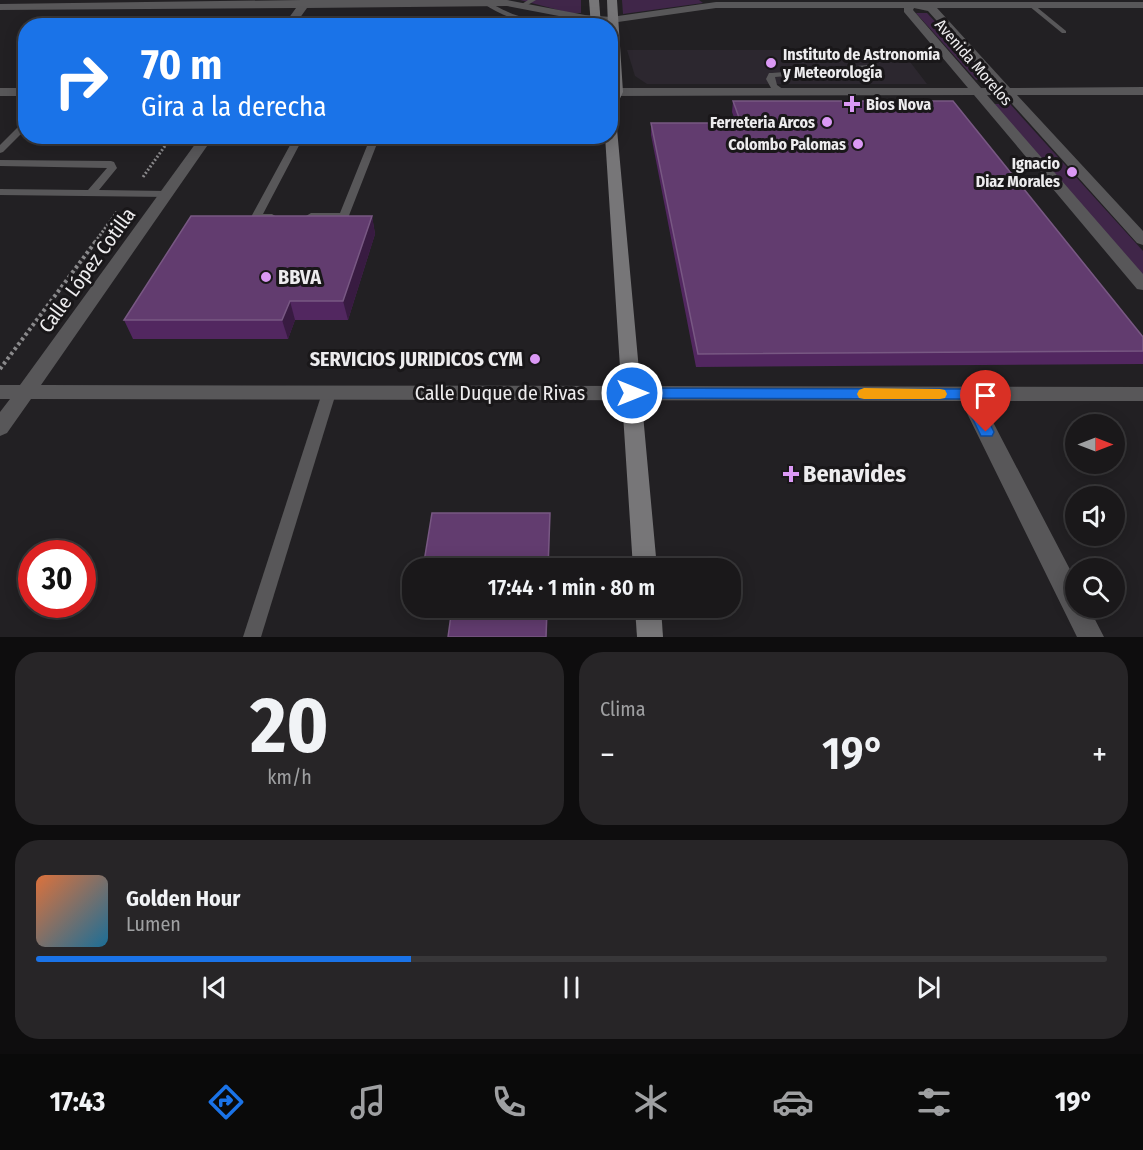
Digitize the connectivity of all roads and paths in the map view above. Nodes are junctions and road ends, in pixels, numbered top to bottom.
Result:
1 (594, 0) edge
2 (612, 0) edge
3 (305, 2) edge
4 (528, 2) edge
5 (910, 2) edge
6 (486, 3) junction
7 (1031, 4) junction
8 (1143, 5) edge
9 (0, 7) edge
10 (579, 17) joint
11 (294, 18) edge
12 (518, 18) edge
13 (582, 18) edge
14 (596, 18) edge
15 (614, 18) edge
16 (618, 20) edge
17 (1064, 32) dead end
18 (869, 67) dead end
19 (0, 92) edge
20 (18, 92) edge
21 (618, 92) edge
22 (783, 92) junction
23 (978, 92) junction
24 (1007, 92) junction
25 (1143, 92) edge
26 (18, 132) edge
27 (166, 144) edge
28 (202, 144) edge
29 (296, 144) edge
30 (373, 144) edge
31 (612, 144) edge
32 (0, 150) edge
33 (0, 162) edge
34 (0, 192) edge
35 (91, 193) junction
36 (130, 194) junction
37 (167, 194) junction
38 (300, 216) edge
39 (278, 217) edge
40 (1143, 240) edge
41 (1143, 285) edge
42 (0, 369) edge
43 (0, 392) edge
44 (26, 392) junction
45 (328, 393) junction
46 (632, 393) junction
47 (968, 394) junction
48 (1143, 394) edge
49 (0, 428) edge
50 (644, 558) edge
51 (649, 618) edge
52 (252, 637) edge
53 (650, 637) edge
54 (1090, 637) edge

1 - 14 main road
2 - 15 main road
3 - 6 street
3 - 9 street
3 - 11 street
4 - 6 street
4 - 10 street
5 - 7 street
5 - 16 street
5 - 23 street, Avenida Morelos
5 - 24 street, Avenida Morelos
6 - 12 lane
7 - 8 street
7 - 17 lane
10 - 13 street
18 - 22 lane
19 - 20 street
21 - 22 street
22 - 23 street
23 - 24 street
23 - 41 street, Avenida Morelos
24 - 25 street
24 - 40 street, Avenida Morelos
26 - 32 lane
27 - 36 path
28 - 37 street, Calle López Cotilla
29 - 39 lane
30 - 38 lane
31 - 46 main road
33 - 35 lane
34 - 35 lane
35 - 36 lane
36 - 37 lane
36 - 42 path
37 - 44 street, Calle López Cotilla
43 - 44 street, Calle Duque de Rivas
44 - 45 street, Calle Duque de Rivas
44 - 49 street, Calle López Cotilla
45 - 46 street, Calle Duque de Rivas
45 - 52 lane
46 - 47 street, Calle Duque de Rivas
46 - 50 main road
47 - 48 street, Calle Duque de Rivas
47 - 54 street
51 - 53 main road

